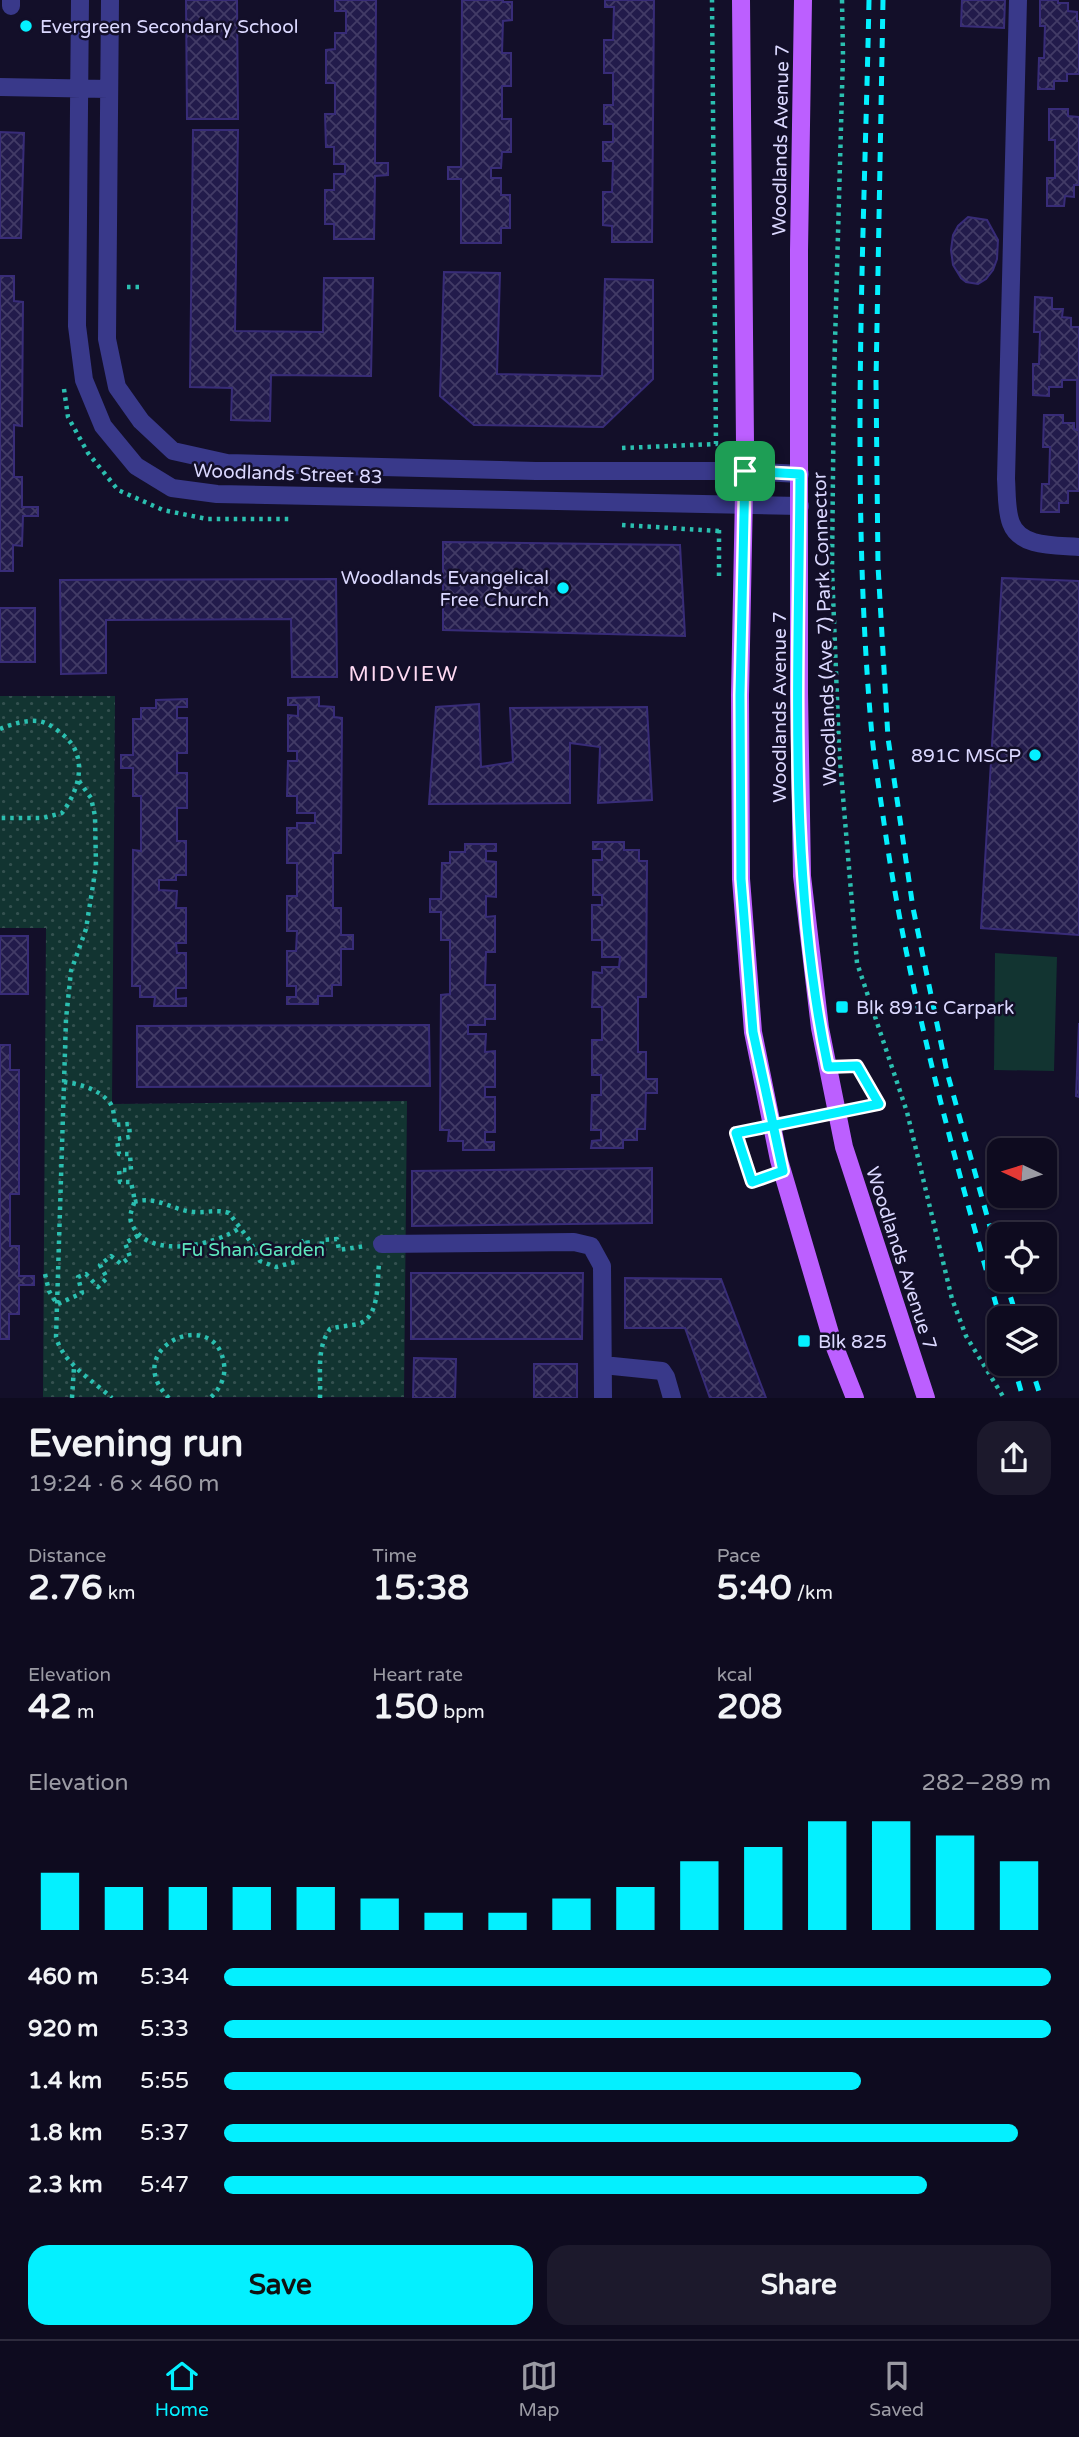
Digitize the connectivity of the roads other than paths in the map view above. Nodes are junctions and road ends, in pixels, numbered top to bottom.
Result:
1 (80, 0) edge
2 (110, 0) edge
3 (741, 0) edge
4 (803, 0) edge
5 (1018, 0) edge
6 (0, 87) edge
7 (79, 89) junction
8 (108, 89) junction
9 (385, 467) junction
10 (745, 471) junction
11 (800, 474) junction
12 (385, 498) junction
13 (743, 503) junction
14 (800, 506) junction
15 (1079, 547) edge
16 (382, 1244) road end
17 (603, 1365) junction
18 (603, 1398) edge
19 (672, 1398) edge
20 (855, 1398) edge
21 (926, 1398) edge

1 - 7 street, Woodlands Street 83
2 - 8 street, Woodlands Street 83
3 - 10 main road, Woodlands Avenue 7
4 - 11 main road, Woodlands Avenue 7
5 - 15 street
6 - 7 street
7 - 8 street
7 - 12 street, Woodlands Street 83
8 - 9 street, Woodlands Street 83
9 - 10 street, Woodlands Street 83
9 - 12 street
10 - 11 street, Woodlands Street 83
10 - 13 main road, Woodlands Avenue 7
11 - 14 main road, Woodlands Avenue 7
12 - 13 street, Woodlands Street 83
13 - 14 street, Woodlands Street 83
13 - 20 main road, Woodlands Avenue 7
14 - 21 main road, Woodlands Avenue 7
16 - 17 street
17 - 18 street
17 - 19 street

